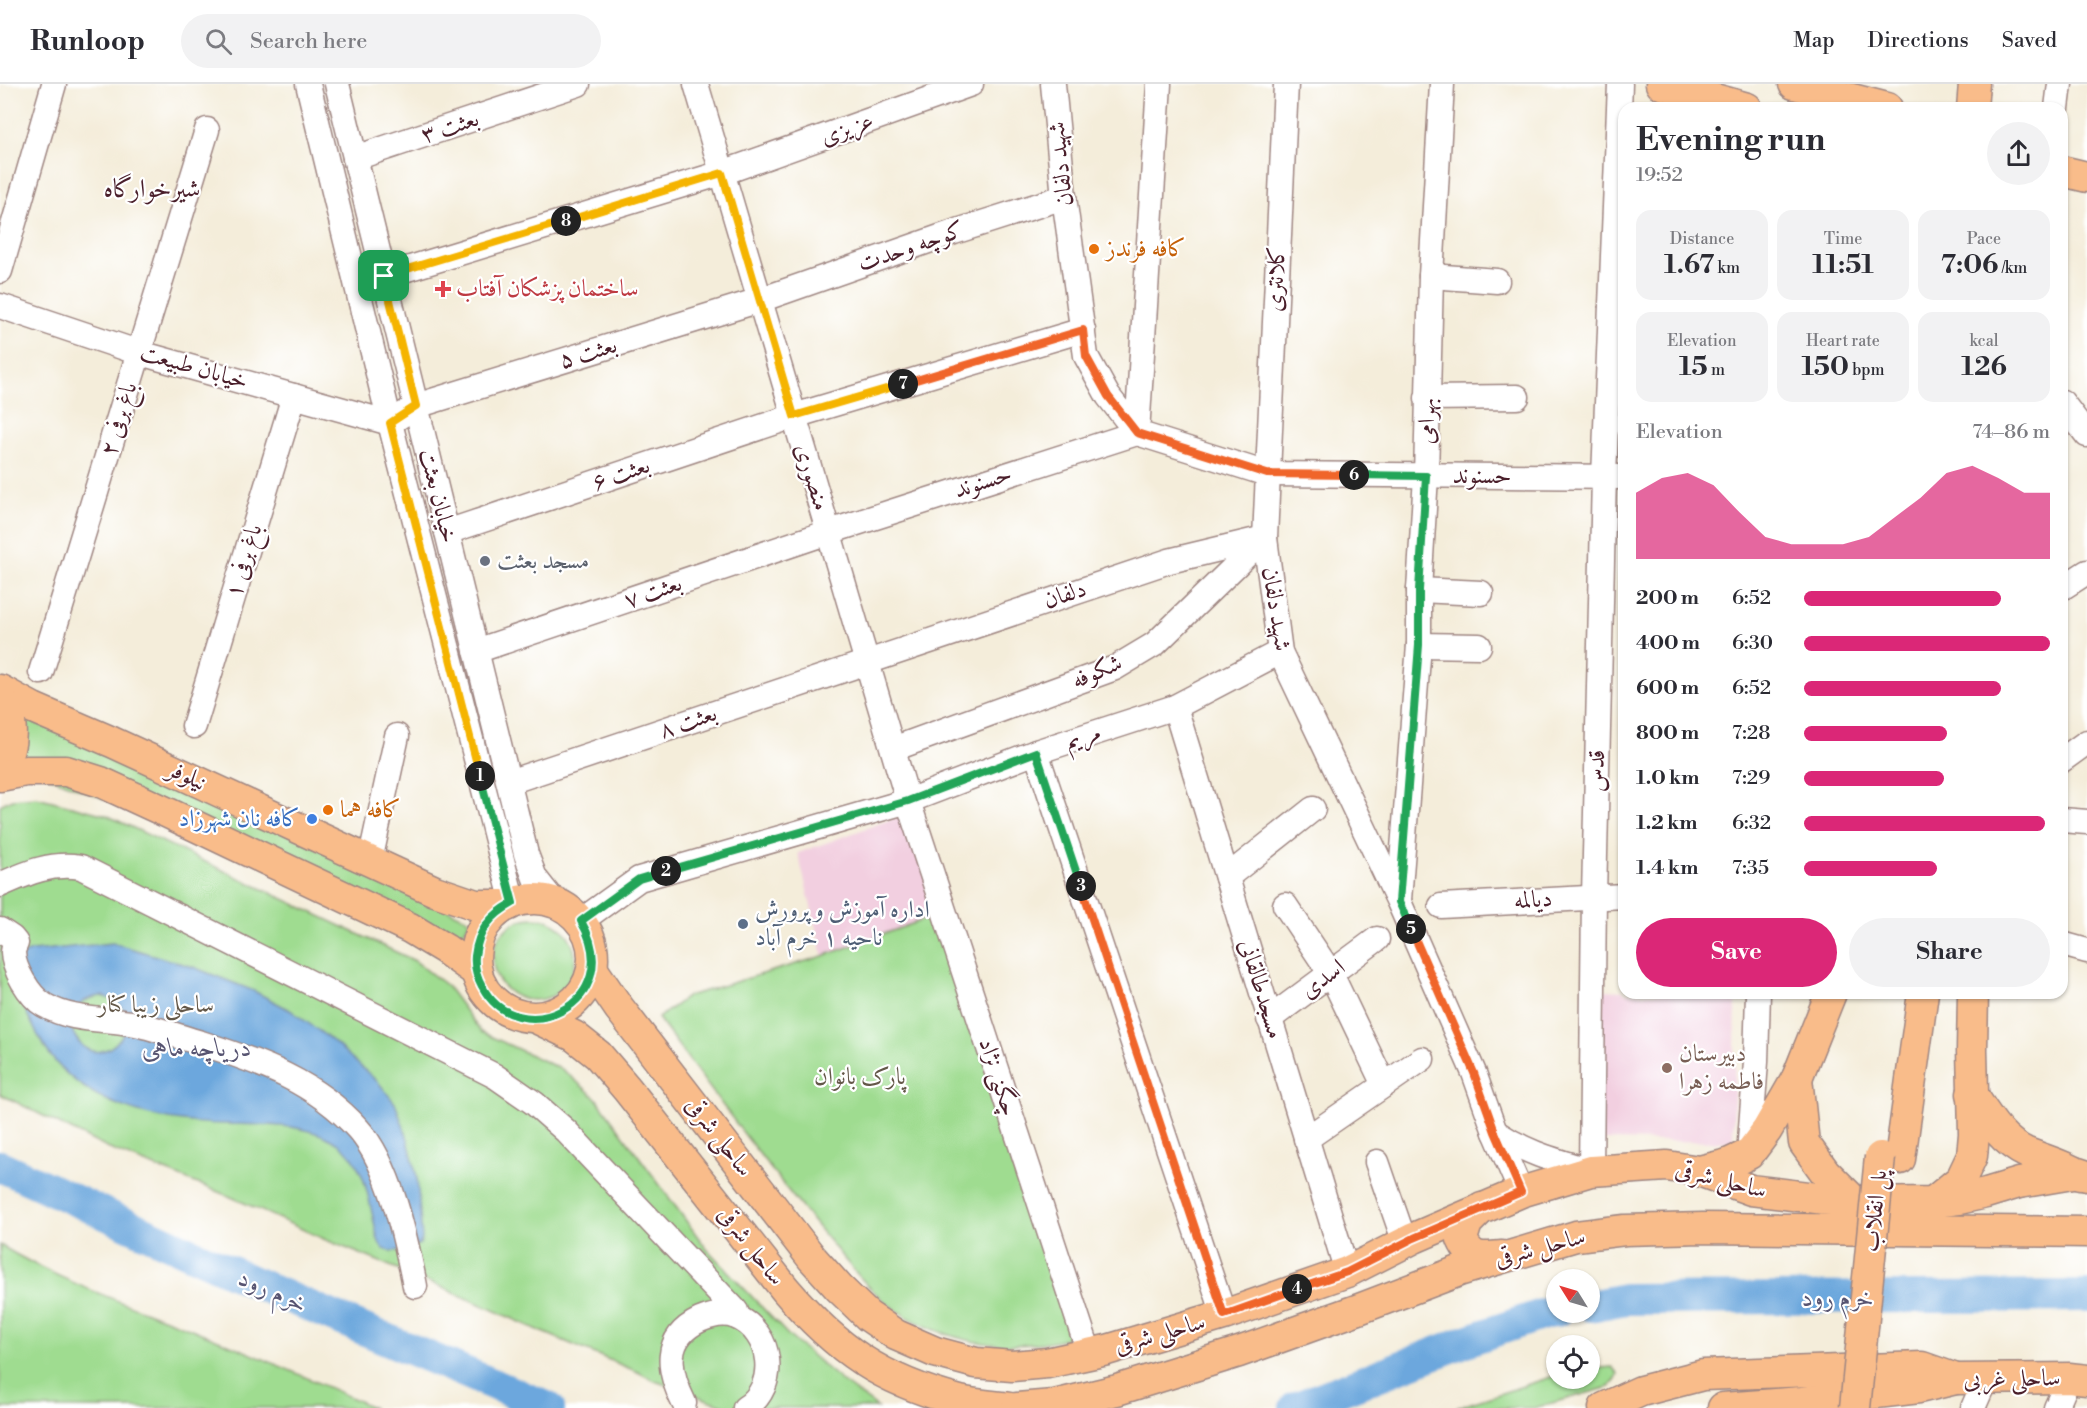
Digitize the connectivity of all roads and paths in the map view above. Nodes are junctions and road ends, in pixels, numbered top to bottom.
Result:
1 (54, 84) edge
2 (308, 84) edge
3 (337, 84) edge
4 (578, 84) edge
5 (696, 84) edge
6 (971, 84) edge
7 (1053, 84) edge
8 (1159, 84) edge
9 (1286, 84) edge
10 (1442, 84) edge
11 (1620, 84) edge
12 (1661, 84) edge
13 (1794, 84) edge
14 (1974, 84) edge
15 (2060, 84) edge
16 (1620, 102) edge
17 (1726, 102) edge
18 (1864, 102) edge
19 (1972, 102) edge
20 (2058, 102) edge
21 (207, 130) dead end
22 (355, 158) junction
23 (2068, 172) edge
24 (722, 173) junction
25 (2087, 177) edge
26 (1064, 197) junction
27 (1618, 215) edge
28 (0, 271) edge
29 (384, 276) junction
30 (1431, 276) junction
31 (1497, 280) dead end
32 (760, 300) junction
33 (0, 306) edge
34 (1083, 330) junction
35 (140, 353) junction
36 (294, 396) junction
37 (1517, 397) dead end
38 (1427, 398) junction
39 (416, 406) junction
40 (2068, 410) edge
41 (794, 416) junction
42 (390, 423) junction
43 (1137, 433) junction
44 (2087, 435) edge
45 (1267, 474) junction
46 (1426, 476) junction
47 (1614, 477) edge
48 (447, 532) junction
49 (829, 532) junction
50 (1265, 538) junction
51 (2087, 572) edge
52 (2068, 584) edge
53 (1419, 590) junction
54 (1481, 592) dead end
55 (1419, 645) junction
56 (1479, 646) dead end
57 (476, 651) junction
58 (1280, 652) junction
59 (867, 662) junction
60 (40, 672) dead end
61 (0, 690) edge
62 (0, 697) edge
63 (1175, 707) junction
64 (194, 726) dead end
65 (398, 736) dead end
66 (2087, 742) edge
67 (893, 749) junction
68 (1036, 752) junction
69 (2068, 756) edge
70 (0, 767) edge
71 (0, 776) edge
72 (509, 782) junction
73 (908, 801) junction
74 (1313, 809) dead end
75 (2068, 820) edge
76 (2087, 822) edge
77 (370, 861) junction
78 (1227, 878) junction
79 (0, 885) edge
80 (1594, 896) junction
81 (1618, 896) edge
82 (554, 902) junction
83 (1399, 902) junction
84 (511, 904) junction
85 (1285, 905) dead end
86 (1442, 906) dead end
87 (581, 921) junction
88 (0, 930) edge
89 (1377, 939) dead end
90 (2068, 946) edge
91 (2087, 951) edge
92 (9, 953) edge
93 (593, 970) junction
94 (477, 972) junction
95 (1331, 974) junction
96 (1758, 999) edge
97 (1829, 999) edge
98 (1902, 999) edge
99 (1922, 999) edge
100 (1973, 999) edge
101 (536, 1018) junction
102 (1269, 1019) junction
103 (1422, 1059) dead end
104 (1797, 1078) junction
105 (1384, 1085) junction
106 (1972, 1094) junction
107 (1495, 1132) junction
108 (1306, 1139) junction
109 (1749, 1154) junction
110 (1890, 1158) junction
111 (1377, 1162) dead end
112 (1591, 1171) junction
113 (1699, 1171) junction
114 (2084, 1177) edge
115 (1521, 1192) junction
116 (1933, 1202) junction
117 (1856, 1203) junction
118 (1482, 1208) junction
119 (2086, 1232) edge
120 (1410, 1240) junction
121 (1507, 1256) junction
122 (1347, 1272) junction
123 (1428, 1283) junction
124 (415, 1286) dead end
125 (1224, 1315) junction
126 (737, 1317) junction
127 (1089, 1353) junction
128 (1986, 1378) junction
129 (1956, 1379) junction
130 (2078, 1379) edge
131 (684, 1403) dead end
132 (1763, 1407) edge
133 (745, 1408) edge
134 (1010, 1408) edge
135 (1017, 1408) edge
136 (1604, 1408) edge
137 (1723, 1408) edge
138 (1855, 1408) edge
139 (1874, 1408) edge
140 (1973, 1408) edge
141 (2056, 1408) edge

1 - 28 street
2 - 42 street, خیابان بعثت
3 - 22 street, خیابان بعثت
4 - 22 street, بعثت ۳
5 - 24 street, منصوری
6 - 24 street, عزیزی
7 - 26 street, شهید دلفان
8 - 43 street
9 - 45 street, کلانتری
10 - 30 street, بهرامی
11 - 16 street, قدس
12 - 17 main road
13 - 18 main road
14 - 19 main road
15 - 20 street
21 - 35 street, باغ برفی ۲
22 - 29 street, خیابان بعثت
23 - 25 main road
24 - 29 street, عزیزی
24 - 32 street, منصوری
26 - 32 street, کوچه وحدت
26 - 34 street, شهید دلفان
27 - 47 street, قدس
29 - 39 street, خیابان بعثت
30 - 31 street
30 - 38 street, بهرامی
32 - 39 street, بعثت ۵
32 - 41 street, منصوری
33 - 35 street, خیابان طبیعت
34 - 41 street, بعثت ۶
34 - 43 street, شهید دلفان
35 - 36 street, خیابان طبیعت
35 - 60 street, باغ برفی ۲
36 - 42 street, خیابان طبیعت
36 - 64 street, باغ برفی ۱
37 - 38 street
38 - 46 street, بهرامی
39 - 42 street, بعثت ۵
39 - 48 street, خیابان بعثت
40 - 44 street
41 - 48 street, بعثت ۶
41 - 49 street, منصوری
42 - 84 street, خیابان بعثت
43 - 45 street
43 - 49 street, حسنوند
45 - 46 street, حسنوند
45 - 50 street, شهید دلفان
46 - 47 street, حسنوند
46 - 53 street, بهرامی
47 - 80 street, قدس
48 - 57 street, خیابان بعثت
49 - 57 street, بعثت ۷
49 - 59 street, منصوری
50 - 58 street, شهید دلفان
50 - 59 street, دلفان
50 - 67 street, شکوفه
51 - 52 street
53 - 54 street
53 - 55 street, بهرامی
55 - 56 street
55 - 83 street, بهرامی
57 - 72 street, خیابان بعثت
58 - 63 street, مریم
58 - 83 street, شهید دلفان
59 - 67 street, منصوری
59 - 72 street, بعثت ۸
61 - 77 main road, نیلوفر
62 - 70 main road
63 - 68 street, مریم
63 - 78 street, مسجدطالقانی
65 - 77 street
66 - 69 street
67 - 73 street, منصوری
68 - 73 street, مریم
68 - 125 street
71 - 94 main road, نیلوفر
72 - 82 street, خیابان بعثت
73 - 87 street, مریم
73 - 127 street, چگنی نژاد
74 - 78 street
75 - 76 street
77 - 84 main road, نیلوفر
78 - 102 street, مسجدطالقانی
79 - 126 street
80 - 81 street, دیالمه
80 - 86 street, دیالمه
80 - 112 street, قدس
82 - 84 main road
82 - 87 main road
83 - 107 street, شهید دلفان
84 - 94 main road
85 - 95 street
87 - 93 main road
88 - 92 street
89 - 95 street, اسدی
90 - 91 street
92 - 124 street
93 - 101 main road
93 - 127 main road, ساحلی شرقی
94 - 101 main road
95 - 102 street, اسدی
95 - 105 street
96 - 109 street
97 - 104 main road
98 - 110 main road
99 - 110 main road
100 - 106 main road
101 - 134 main road, ساحل شرقی
102 - 108 street, مسجدطالقانی
103 - 105 street
104 - 109 main road
104 - 117 main road
105 - 108 street
106 - 114 main road
106 - 116 main road
107 - 112 street
107 - 115 street, شهید دلفان
108 - 122 street, مسجدطالقانی
109 - 113 main road
110 - 138 main road, پل انقلاب, bridge
110 - 139 main road, پل انقلاب
111 - 120 street
112 - 113 main road, ساحلی شرقی
112 - 115 main road, ساحلی شرقی
113 - 117 main road, ساحلی شرقی
114 - 116 main road, ساحلی شرقی
115 - 118 main road, ساحلی شرقی
116 - 117 main road, ساحلی شرقی
118 - 120 main road, ساحلی شرقی
118 - 121 main road
119 - 121 main road, ساحل شرقی
120 - 122 main road, ساحلی شرقی
120 - 123 main road
121 - 123 main road, ساحل شرقی
122 - 125 main road, ساحلی شرقی
123 - 135 main road, ساحل شرقی
125 - 127 main road, ساحلی شرقی
126 - 131 street
126 - 133 street
128 - 129 main road, ساحلی غربی
128 - 130 main road, ساحلی غربی
128 - 140 street
129 - 132 main road, ساحلی غربی
129 - 136 main road
130 - 141 street
132 - 137 main road, ساحلی غربی

